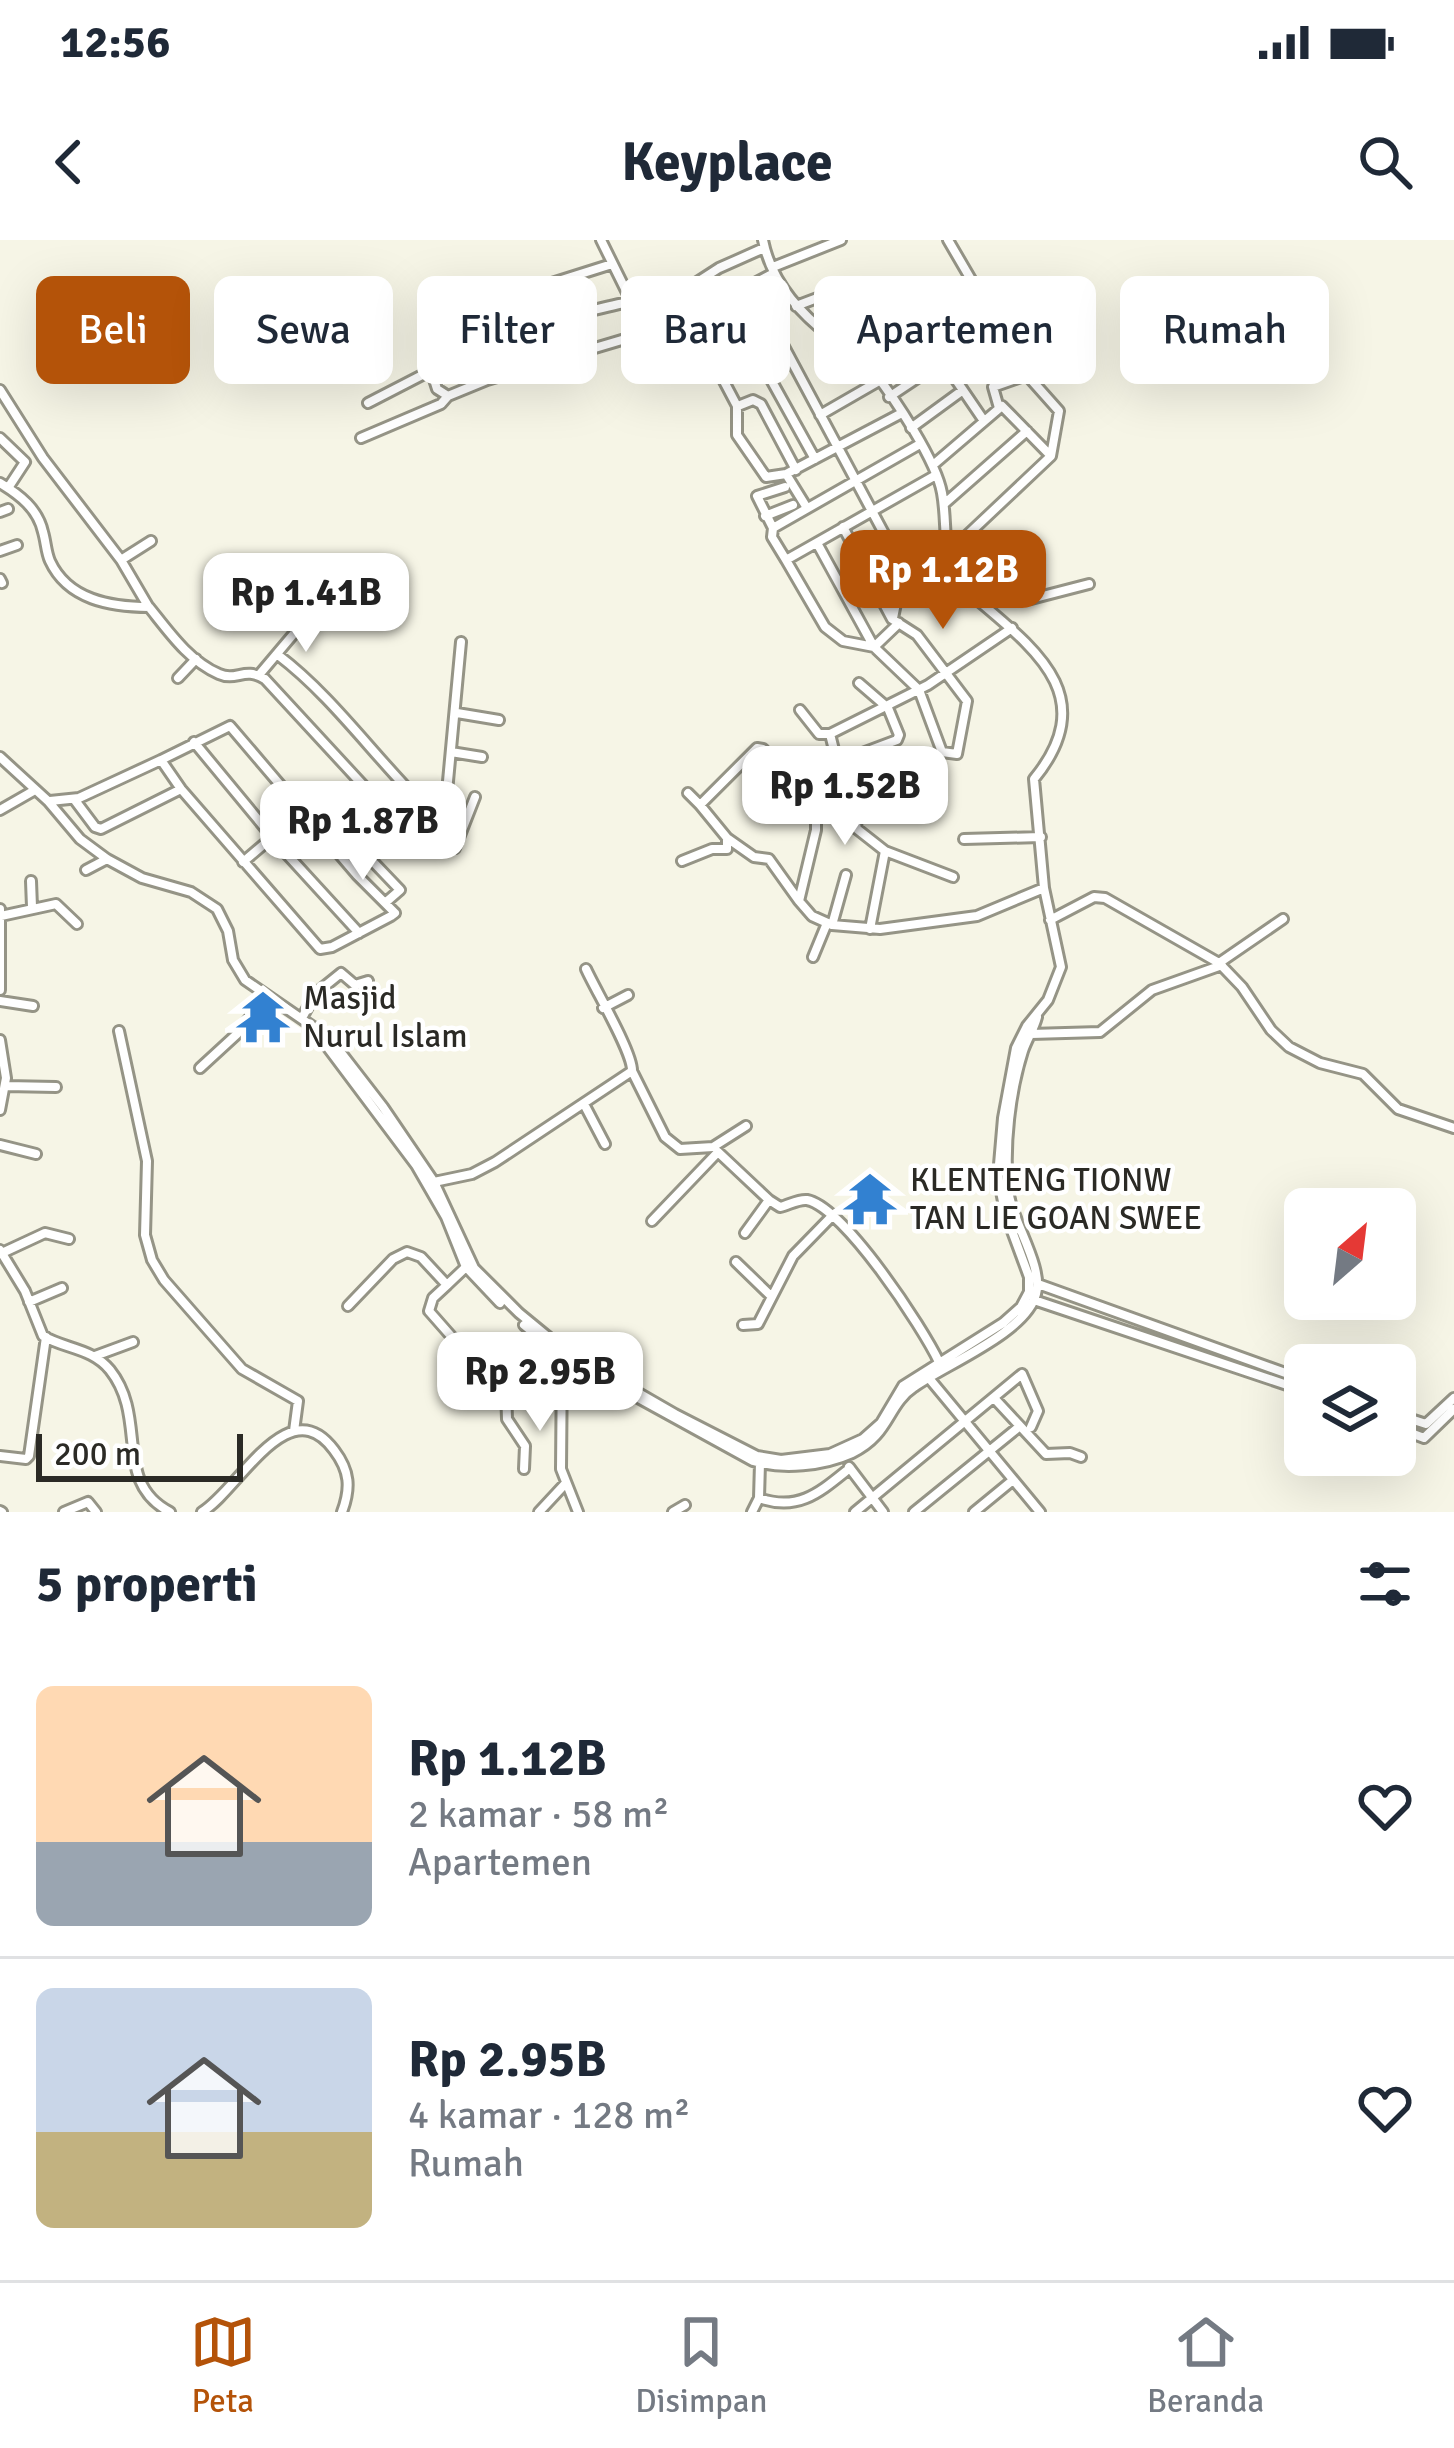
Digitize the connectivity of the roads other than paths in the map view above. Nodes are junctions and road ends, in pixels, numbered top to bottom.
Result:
1 (601, 240) edge
2 (841, 240) edge
3 (948, 240) edge
4 (764, 244) edge
5 (612, 264) junction
6 (773, 270) junction
7 (574, 276) edge
8 (707, 276) edge
9 (764, 276) edge
10 (621, 283) edge
11 (814, 299) edge
12 (796, 306) junction
13 (814, 322) edge
14 (621, 342) edge
15 (790, 358) edge
16 (417, 377) edge
17 (435, 384) edge
18 (725, 384) edge
19 (773, 384) edge
20 (874, 384) edge
21 (881, 384) edge
22 (909, 384) edge
23 (959, 384) edge
24 (993, 387) junction
25 (0, 390) edge
26 (963, 390) junction
27 (448, 396) junction
28 (890, 397) junction
29 (368, 403) dead end
30 (737, 406) junction
31 (999, 408) junction
32 (900, 414) junction
33 (820, 415) junction
34 (985, 421) junction
35 (910, 428) junction
36 (1027, 431) junction
37 (0, 438) edge
38 (361, 438) dead end
39 (920, 444) junction
40 (836, 448) junction
41 (1051, 456) junction
42 (815, 459) junction
43 (935, 470) junction
44 (791, 472) junction
45 (855, 480) junction
46 (4, 485) edge
47 (785, 487) dead end
48 (793, 505) dead end
49 (943, 505) junction
50 (807, 508) junction
51 (873, 510) junction
52 (765, 516) junction
53 (843, 526) junction
54 (773, 528) junction
55 (151, 541) dead end
56 (817, 543) junction
57 (17, 545) dead end
58 (944, 550) junction
59 (0, 551) edge
60 (121, 560) junction
61 (786, 560) junction
62 (1089, 584) dead end
63 (970, 594) junction
64 (318, 604) dead end
65 (149, 607) junction
66 (896, 621) junction
67 (1012, 628) junction
68 (842, 641) junction
69 (460, 642) dead end
70 (874, 647) junction
71 (838, 652) dead end
72 (278, 655) junction
73 (196, 659) junction
74 (947, 672) junction
75 (259, 675) junction
76 (178, 678) dead end
77 (860, 683) dead end
78 (919, 690) junction
79 (888, 708) junction
80 (800, 710) dead end
81 (457, 713) junction
82 (499, 720) dead end
83 (830, 734) junction
84 (194, 742) junction
85 (451, 752) junction
86 (482, 757) dead end
87 (160, 760) junction
88 (2, 762) edge
89 (181, 789) junction
90 (35, 790) junction
91 (688, 793) dead end
92 (475, 797) dead end
93 (74, 799) junction
94 (48, 801) junction
95 (700, 805) junction
96 (0, 810) edge
97 (303, 811) junction
98 (855, 818) dead end
99 (444, 824) junction
100 (272, 837) junction
101 (1041, 837) junction
102 (727, 838) junction
103 (964, 839) dead end
104 (433, 844) junction
105 (357, 845) dead end
106 (884, 851) junction
107 (107, 859) junction
108 (682, 861) dead end
109 (243, 862) junction
110 (86, 870) dead end
111 (846, 875) dead end
112 (953, 877) dead end
113 (31, 881) dead end
114 (1044, 888) junction
115 (800, 901) junction
116 (386, 903) junction
117 (32, 907) junction
118 (0, 912) edge
119 (1282, 919) dead end
120 (1050, 920) junction
121 (76, 924) dead end
122 (829, 924) junction
123 (870, 929) junction
124 (359, 933) junction
125 (1, 958) edge
126 (813, 958) dead end
127 (1221, 964) junction
128 (586, 969) dead end
129 (368, 981) dead end
130 (0, 990) edge
131 (628, 995) dead end
132 (266, 997) junction
133 (0, 1001) edge
134 (33, 1006) dead end
135 (603, 1008) junction
136 (1039, 1010) junction
137 (302, 1018) junction
138 (314, 1027) junction
139 (119, 1031) dead end
140 (1031, 1034) junction
141 (0, 1040) edge
142 (200, 1068) dead end
143 (632, 1071) junction
144 (6, 1086) junction
145 (56, 1088) dead end
146 (1011, 1093) junction
147 (584, 1104) junction
148 (0, 1110) edge
149 (746, 1126) dead end
150 (1454, 1128) edge
151 (605, 1144) dead end
152 (0, 1145) edge
153 (36, 1154) dead end
154 (434, 1182) junction
155 (769, 1201) junction
156 (832, 1217) junction
157 (652, 1221) dead end
158 (745, 1233) dead end
159 (69, 1239) dead end
160 (1, 1251) edge
161 (736, 1262) dead end
162 (466, 1267) junction
163 (1038, 1284) junction
164 (447, 1285) junction
165 (62, 1288) dead end
166 (771, 1296) junction
167 (1034, 1300) junction
168 (29, 1302) junction
169 (348, 1306) dead end
170 (743, 1325) dead end
171 (46, 1337) junction
172 (133, 1342) dead end
173 (563, 1353) junction
174 (94, 1356) junction
175 (940, 1362) junction
176 (1284, 1372) edge
177 (928, 1377) junction
178 (561, 1383) junction
179 (1284, 1383) edge
180 (507, 1387) junction
181 (994, 1398) junction
182 (1454, 1398) edge
183 (1454, 1409) edge
184 (965, 1421) junction
185 (1416, 1423) edge
186 (1025, 1426) junction
187 (294, 1431) junction
188 (1416, 1435) edge
189 (990, 1451) junction
190 (839, 1454) junction
191 (0, 1456) edge
192 (1081, 1457) dead end
193 (760, 1463) junction
194 (850, 1468) junction
195 (524, 1469) dead end
196 (1013, 1480) junction
197 (565, 1484) junction
198 (759, 1498) junction
199 (872, 1498) junction
200 (1037, 1511) edge
201 (64, 1512) edge
202 (96, 1512) edge
203 (170, 1512) edge
204 (202, 1512) edge
205 (342, 1512) edge
206 (539, 1512) edge
207 (578, 1512) edge
208 (752, 1512) edge
209 (855, 1512) edge
210 (883, 1512) edge
211 (914, 1512) edge
212 (974, 1512) edge

1 - 5 street
2 - 6 street
3 - 24 street
4 - 6 street
4 - 8 street
5 - 7 street
5 - 10 street
6 - 9 street
6 - 12 street
11 - 12 street
12 - 13 street
14 - 27 street
15 - 33 street
16 - 29 street
17 - 27 street
18 - 30 street
19 - 42 street
20 - 33 street
21 - 28 street
22 - 28 street
23 - 26 street
24 - 31 street
24 - 41 street
25 - 60 street
26 - 34 street
26 - 35 street
27 - 38 street
28 - 32 street
30 - 44 street
30 - 44 street
31 - 34 street
31 - 36 street
32 - 35 street
32 - 40 street
33 - 40 street
34 - 43 street
35 - 39 street
36 - 41 street
36 - 49 street
37 - 46 street
39 - 43 street
39 - 45 street
40 - 42 street
40 - 45 street
41 - 58 street
42 - 44 street
43 - 49 street
43 - 51 street
44 - 50 street
45 - 50 street
45 - 51 street
46 - 65 street
47 - 52 street
48 - 52 street
49 - 58 street
50 - 54 street
51 - 53 street
51 - 66 street
52 - 54 street
53 - 56 street
53 - 66 street
54 - 61 street
55 - 60 street
56 - 61 street
56 - 70 street
57 - 59 street
58 - 63 street
60 - 65 street
61 - 68 street
62 - 63 street
63 - 67 street
64 - 72 street
65 - 73 street
66 - 70 street
66 - 74 street
67 - 74 street
67 - 101 street
68 - 70 street
68 - 71 street
69 - 81 street
70 - 78 street
72 - 75 street
72 - 99 street
73 - 75 street
73 - 76 street
74 - 78 street
74 - 78 street
75 - 104 street
77 - 79 street
78 - 79 street
79 - 83 street
79 - 83 street
80 - 83 street
81 - 82 street
81 - 85 street
84 - 87 street
84 - 97 street
84 - 100 street
85 - 86 street
85 - 99 street
87 - 89 street
87 - 93 street
88 - 90 street
89 - 93 street
89 - 109 street
90 - 94 street
90 - 96 street
91 - 95 street
92 - 104 street
93 - 94 street
94 - 107 street
95 - 102 street
95 - 115 street
97 - 100 street
97 - 116 street
98 - 106 street
99 - 104 street
100 - 109 street
100 - 124 street
101 - 103 street
101 - 114 street
102 - 108 street
102 - 115 street
105 - 116 street
106 - 112 street
106 - 123 street
107 - 110 street
107 - 132 street
109 - 124 street
111 - 122 street
113 - 117 street
114 - 120 street
114 - 123 street
115 - 122 street
116 - 124 street
117 - 118 street
117 - 121 street
118 - 125 street
119 - 127 street
120 - 127 street
120 - 136 street
122 - 123 street
122 - 126 street
125 - 130 street
127 - 140 street
127 - 150 street
128 - 135 street
129 - 137 street
131 - 135 street
132 - 137 street
132 - 142 street
133 - 134 street
135 - 143 street
136 - 140 street
136 - 146 street
137 - 138 street
138 - 154 street
138 - 162 street
139 - 187 street
140 - 146 street
141 - 144 street
143 - 147 street
143 - 149 street
144 - 145 street
144 - 148 street
146 - 163 street
146 - 175 street
147 - 151 street
147 - 154 street
152 - 153 street
154 - 173 street
155 - 156 street
155 - 157 street
155 - 158 street
156 - 166 street
156 - 175 street
159 - 160 street
160 - 168 street
161 - 166 street
162 - 164 street
162 - 173 street
163 - 167 street
163 - 176 street
164 - 169 street
164 - 180 street
165 - 168 street
166 - 170 street
167 - 177 street
167 - 179 street
168 - 171 street
171 - 174 street
171 - 191 street
172 - 174 street
173 - 178 street
173 - 190 street
173 - 193 street
174 - 203 street
175 - 190 street
177 - 184 street
177 - 190 street
178 - 180 street
178 - 197 street
180 - 195 street
181 - 184 street
181 - 186 street
181 - 186 street
182 - 185 street
183 - 188 street
184 - 189 street
184 - 199 street
186 - 189 street
186 - 192 street
187 - 204 street
187 - 205 street
189 - 196 street
189 - 211 street
190 - 193 street
190 - 194 street
193 - 198 street
194 - 198 street
194 - 199 street
196 - 200 street
196 - 212 street
197 - 206 street
197 - 207 street
198 - 208 street
199 - 209 street
199 - 210 street
201 - 202 street

